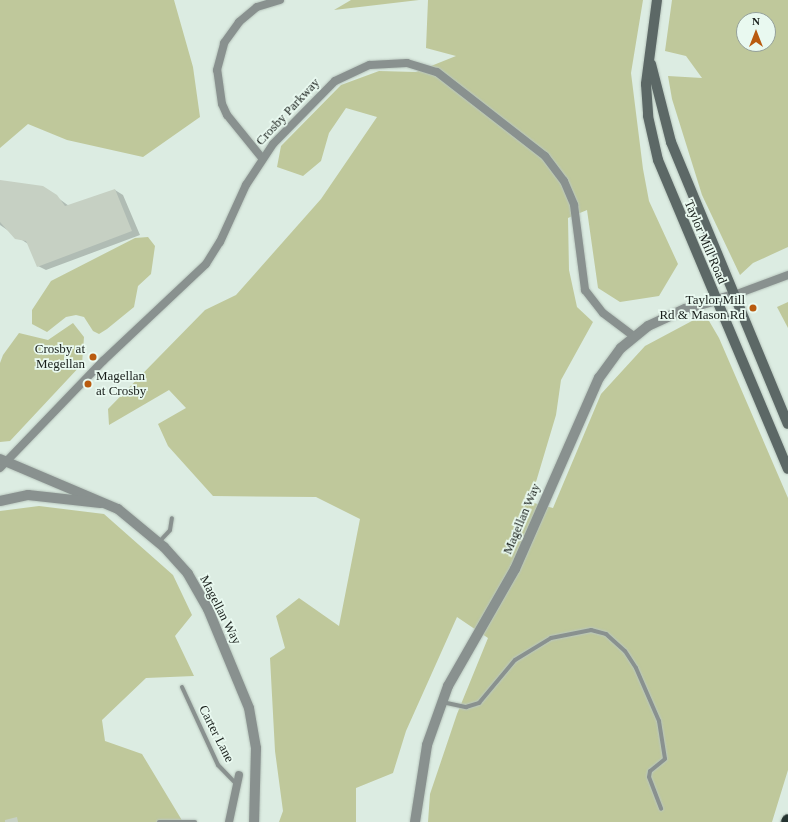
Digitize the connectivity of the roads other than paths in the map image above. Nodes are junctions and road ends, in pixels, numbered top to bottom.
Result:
1 (280, 0) edge
2 (657, 0) edge
3 (651, 62) junction
4 (262, 158) junction
5 (788, 275) edge
6 (734, 295) junction
7 (717, 300) junction
8 (634, 336) junction
9 (788, 424) edge
10 (2, 458) edge
11 (0, 468) edge
12 (788, 469) edge
13 (0, 501) edge
14 (107, 503) junction
15 (172, 518) dead end
16 (159, 542) junction
17 (182, 687) dead end
18 (442, 702) junction
19 (239, 774) dead end
20 (238, 785) junction
21 (661, 809) dead end
22 (159, 822) edge
23 (195, 822) edge
24 (229, 822) edge
25 (254, 822) edge
26 (415, 822) edge

1 - 4 street
2 - 3 main road, Taylor Mill Road
3 - 6 main road, Taylor Mill Road
3 - 7 main road, Taylor Mill Road
4 - 8 street, Crosby Parkway
4 - 10 street, Crosby Parkway
5 - 6 street
6 - 7 street, Magellan Way
6 - 9 main road, Taylor Mill Road
7 - 8 street, Magellan Way
7 - 12 main road, Taylor Mill Road
8 - 18 street, Magellan Way
10 - 11 street, Crosby Parkway
10 - 14 street, Magellan Way
13 - 14 street
14 - 16 street, Magellan Way
15 - 16 lane
16 - 25 street, Magellan Way
17 - 20 lane, Carter Lane
18 - 21 lane
18 - 26 street, Magellan Way
19 - 20 street
20 - 24 street
22 - 23 lane

